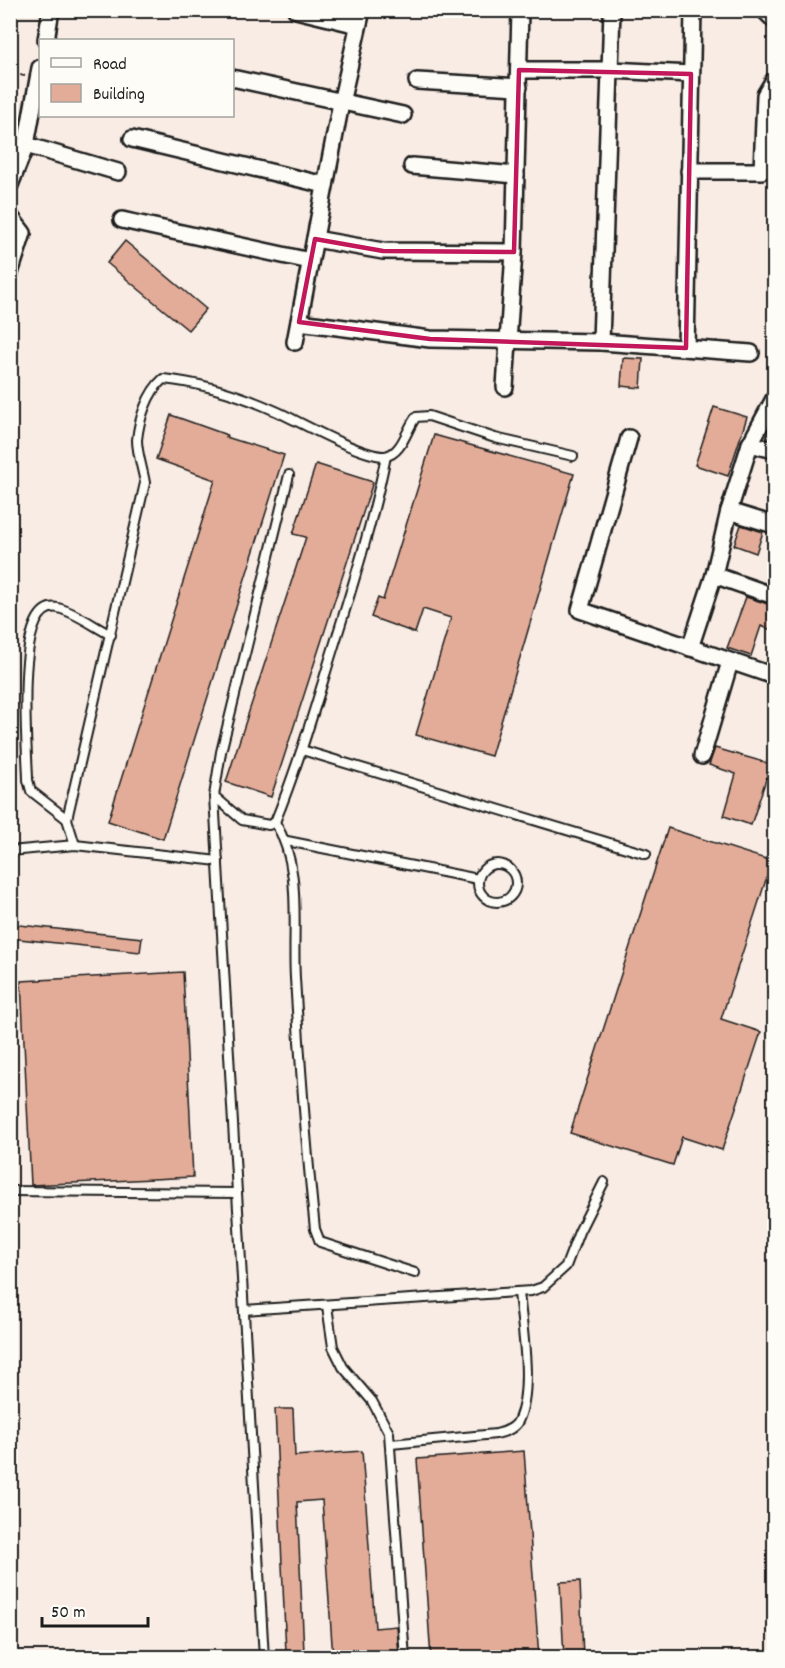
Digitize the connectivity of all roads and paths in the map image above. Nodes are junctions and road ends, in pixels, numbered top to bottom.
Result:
1 (51, 10) edge
2 (296, 10) edge
3 (520, 10) edge
4 (612, 10) edge
5 (693, 10) edge
6 (764, 10) edge
7 (360, 18) edge
8 (774, 20) edge
9 (46, 39) edge
10 (519, 70) junction
11 (611, 70) junction
12 (691, 74) junction
13 (234, 78) edge
14 (39, 80) edge
15 (774, 80) edge
16 (417, 81) dead end
17 (519, 87) junction
18 (341, 103) junction
19 (403, 116) dead end
20 (132, 140) dead end
21 (26, 145) junction
22 (412, 166) dead end
23 (689, 171) junction
24 (118, 172) dead end
25 (516, 175) junction
26 (10, 185) edge
27 (325, 185) junction
28 (10, 216) edge
29 (122, 220) dead end
30 (315, 239) junction
31 (513, 252) junction
32 (310, 261) junction
33 (10, 273) edge
34 (299, 322) junction
35 (508, 341) junction
36 (295, 342) dead end
37 (601, 342) junction
38 (686, 348) junction
39 (751, 353) dead end
40 (505, 387) dead end
41 (774, 399) edge
42 (629, 438) dead end
43 (750, 444) junction
44 (774, 450) edge
45 (386, 456) junction
46 (573, 456) dead end
47 (288, 475) dead end
48 (729, 511) junction
49 (774, 525) edge
50 (714, 575) junction
51 (774, 596) edge
52 (111, 635) junction
53 (690, 648) junction
54 (730, 662) junction
55 (774, 676) edge
56 (302, 750) junction
57 (702, 756) dead end
58 (214, 796) junction
59 (67, 819) junction
60 (275, 822) junction
61 (287, 841) junction
62 (75, 845) junction
63 (10, 851) edge
64 (646, 854) dead end
65 (218, 861) junction
66 (478, 879) junction
67 (604, 1182) dead end
68 (10, 1191) edge
69 (237, 1193) junction
70 (415, 1273) dead end
71 (519, 1292) junction
72 (327, 1306) junction
73 (244, 1310) junction
74 (391, 1444) junction
75 (264, 1658) edge
76 (405, 1658) edge

1 - 9 street
2 - 7 street
3 - 10 street
4 - 11 street
5 - 12 street
6 - 8 street
7 - 18 street
10 - 11 street
10 - 17 street
11 - 12 street
11 - 37 street
12 - 23 street
13 - 18 street
14 - 21 street
15 - 23 street
16 - 17 street
17 - 25 street
18 - 19 street
18 - 27 street
20 - 27 street
21 - 24 street
21 - 26 street
22 - 25 street
23 - 38 street
25 - 31 street
27 - 30 street
28 - 33 street
29 - 32 street
30 - 31 street
30 - 32 street
31 - 35 street
32 - 34 street
34 - 35 street
34 - 36 street
35 - 37 street
35 - 40 street
37 - 38 street
38 - 39 street
41 - 43 street
42 - 53 street
43 - 44 street
43 - 48 street
45 - 46 lane
45 - 52 lane
45 - 56 lane
47 - 58 lane
48 - 49 street
48 - 50 street
50 - 51 street
50 - 53 street
52 - 59 lane
52 - 59 lane
53 - 54 street
54 - 55 street
54 - 57 street
56 - 60 lane
56 - 64 lane
58 - 60 lane
58 - 65 lane
59 - 62 lane
60 - 61 lane
61 - 66 lane
61 - 70 lane
62 - 63 lane
62 - 65 lane
65 - 69 lane
66 - 66 lane
67 - 71 lane
68 - 69 lane
69 - 73 lane
71 - 72 lane
71 - 74 lane
72 - 73 lane
72 - 74 lane
73 - 75 lane
74 - 76 lane

